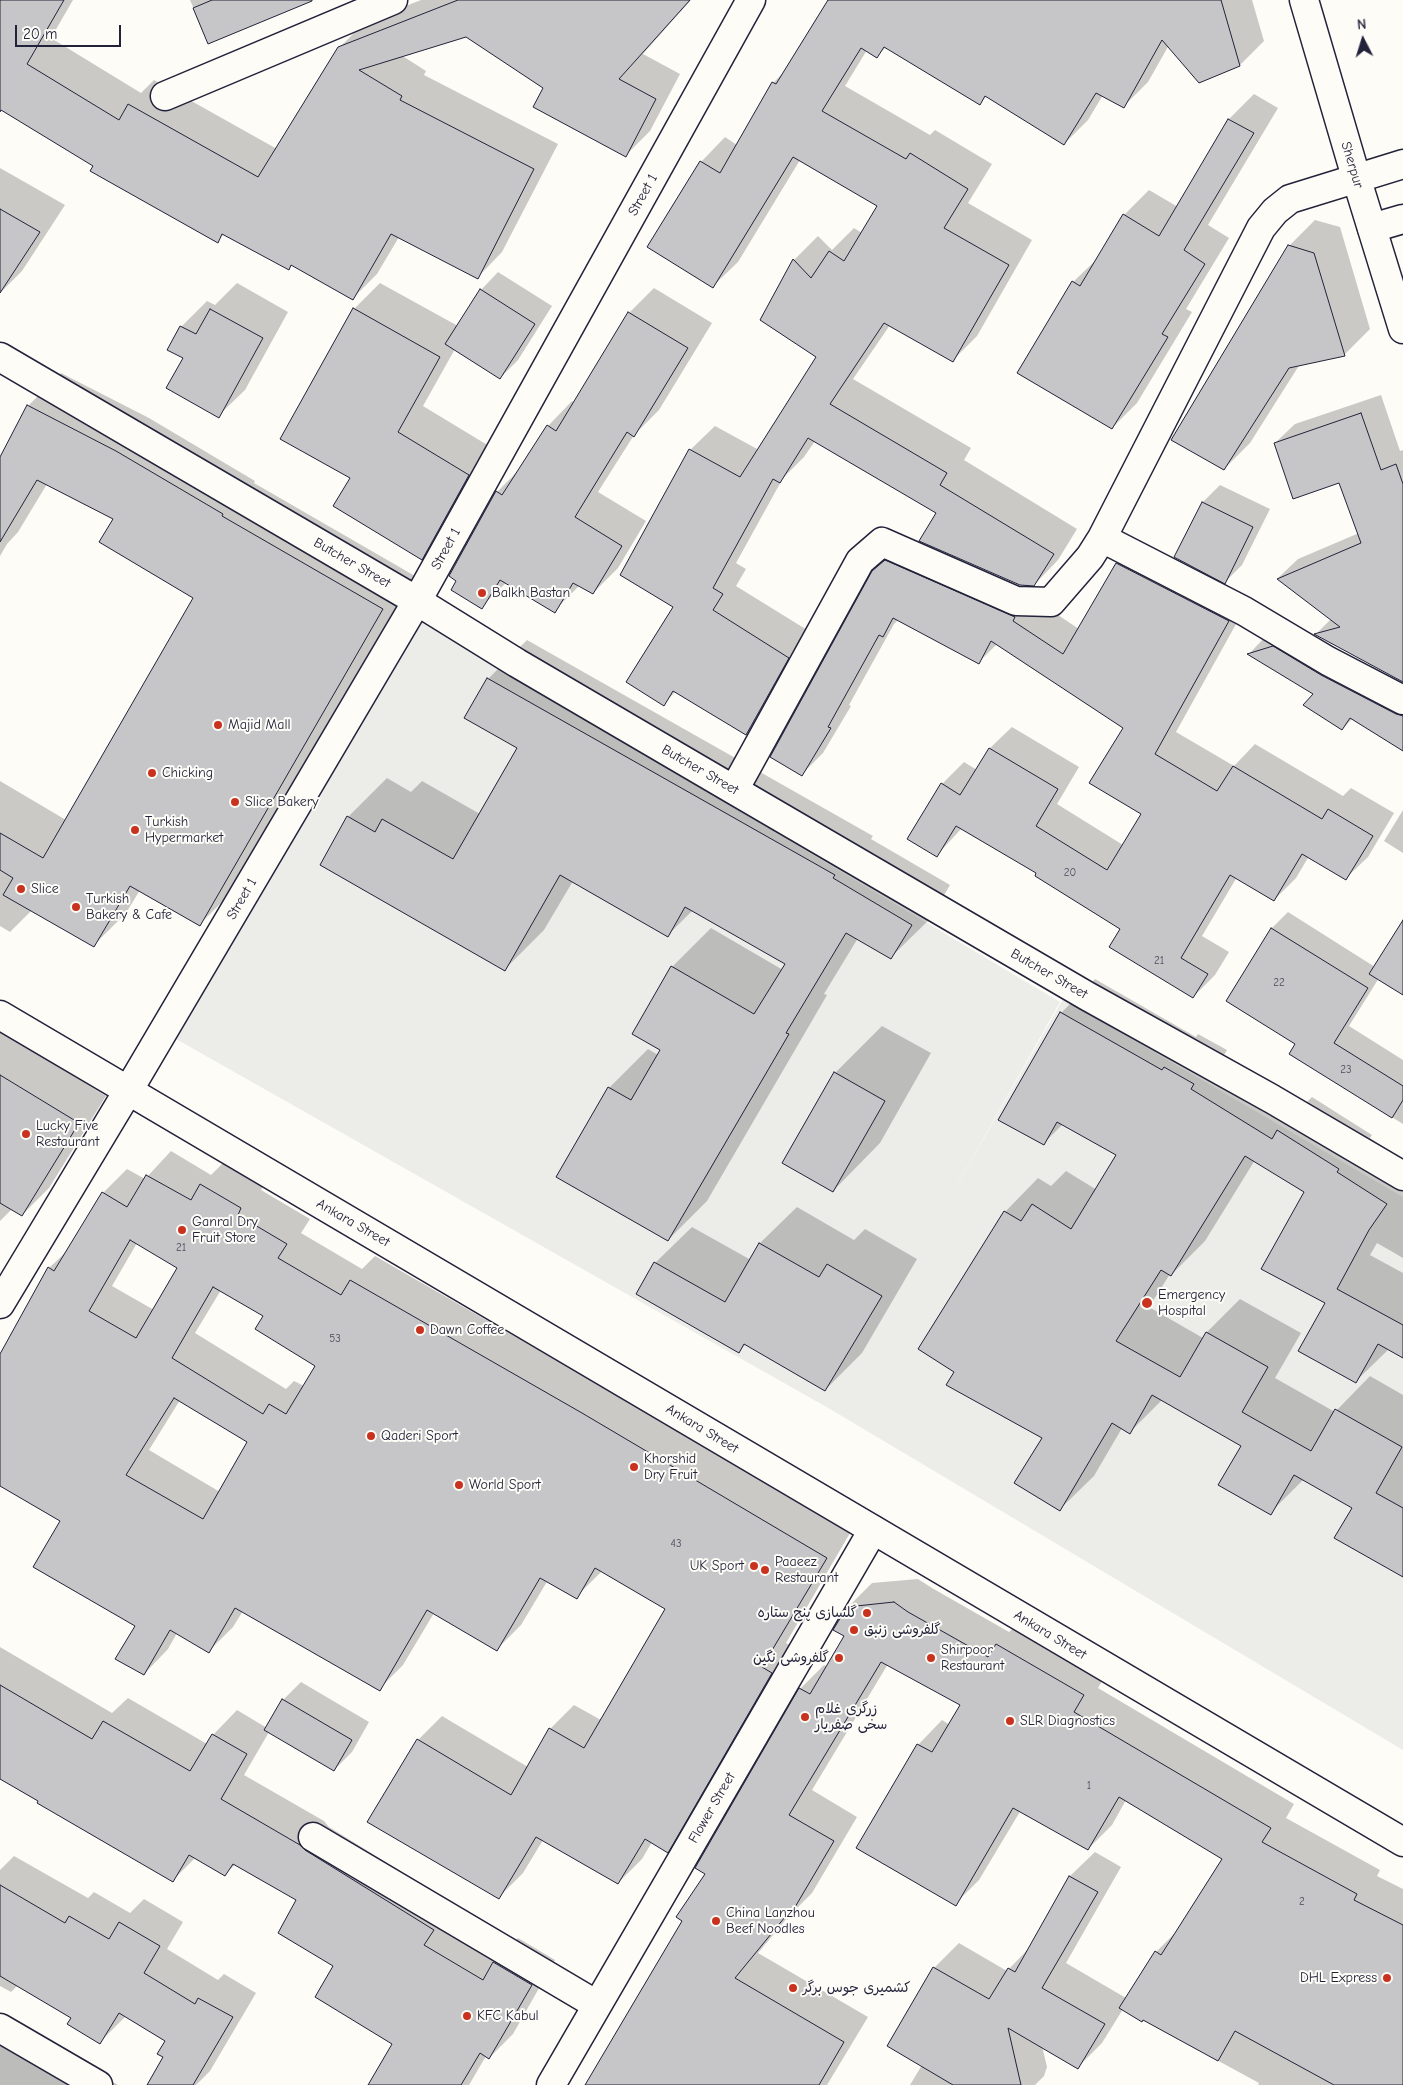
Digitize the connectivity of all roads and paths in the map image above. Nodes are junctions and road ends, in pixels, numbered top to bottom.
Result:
1 (393, 0) edge
2 (751, 0) edge
3 (1304, 0) edge
4 (164, 96) dead end
5 (1403, 164) edge
6 (1356, 178) junction
7 (1403, 219) edge
8 (1372, 228) junction
9 (1403, 329) edge
10 (0, 357) edge
11 (1102, 538) junction
12 (417, 601) junction
13 (1403, 700) edge
14 (734, 790) junction
15 (0, 1015) edge
16 (128, 1091) junction
17 (1403, 1176) edge
18 (0, 1304) edge
19 (873, 1530) junction
20 (313, 1837) dead end
21 (1403, 1842) edge
22 (597, 2005) junction
23 (0, 2028) edge
24 (98, 2085) edge
25 (551, 2085) edge

1 - 4 street
2 - 12 street, Street 1
3 - 6 street, Sherpur
5 - 6 street
6 - 8 street, Sherpur
6 - 11 street
7 - 8 street
8 - 9 street, Sherpur
10 - 12 street, Butcher Street
11 - 13 street
11 - 14 street
12 - 14 street, Butcher Street
12 - 16 street, Street 1
14 - 17 street, Butcher Street
15 - 16 street, Ankara Street
16 - 18 street, Street 1
16 - 19 street, Ankara Street
19 - 21 street, Ankara Street
19 - 22 street, Flower Street
20 - 22 street
22 - 25 street, Flower Street
23 - 24 street

